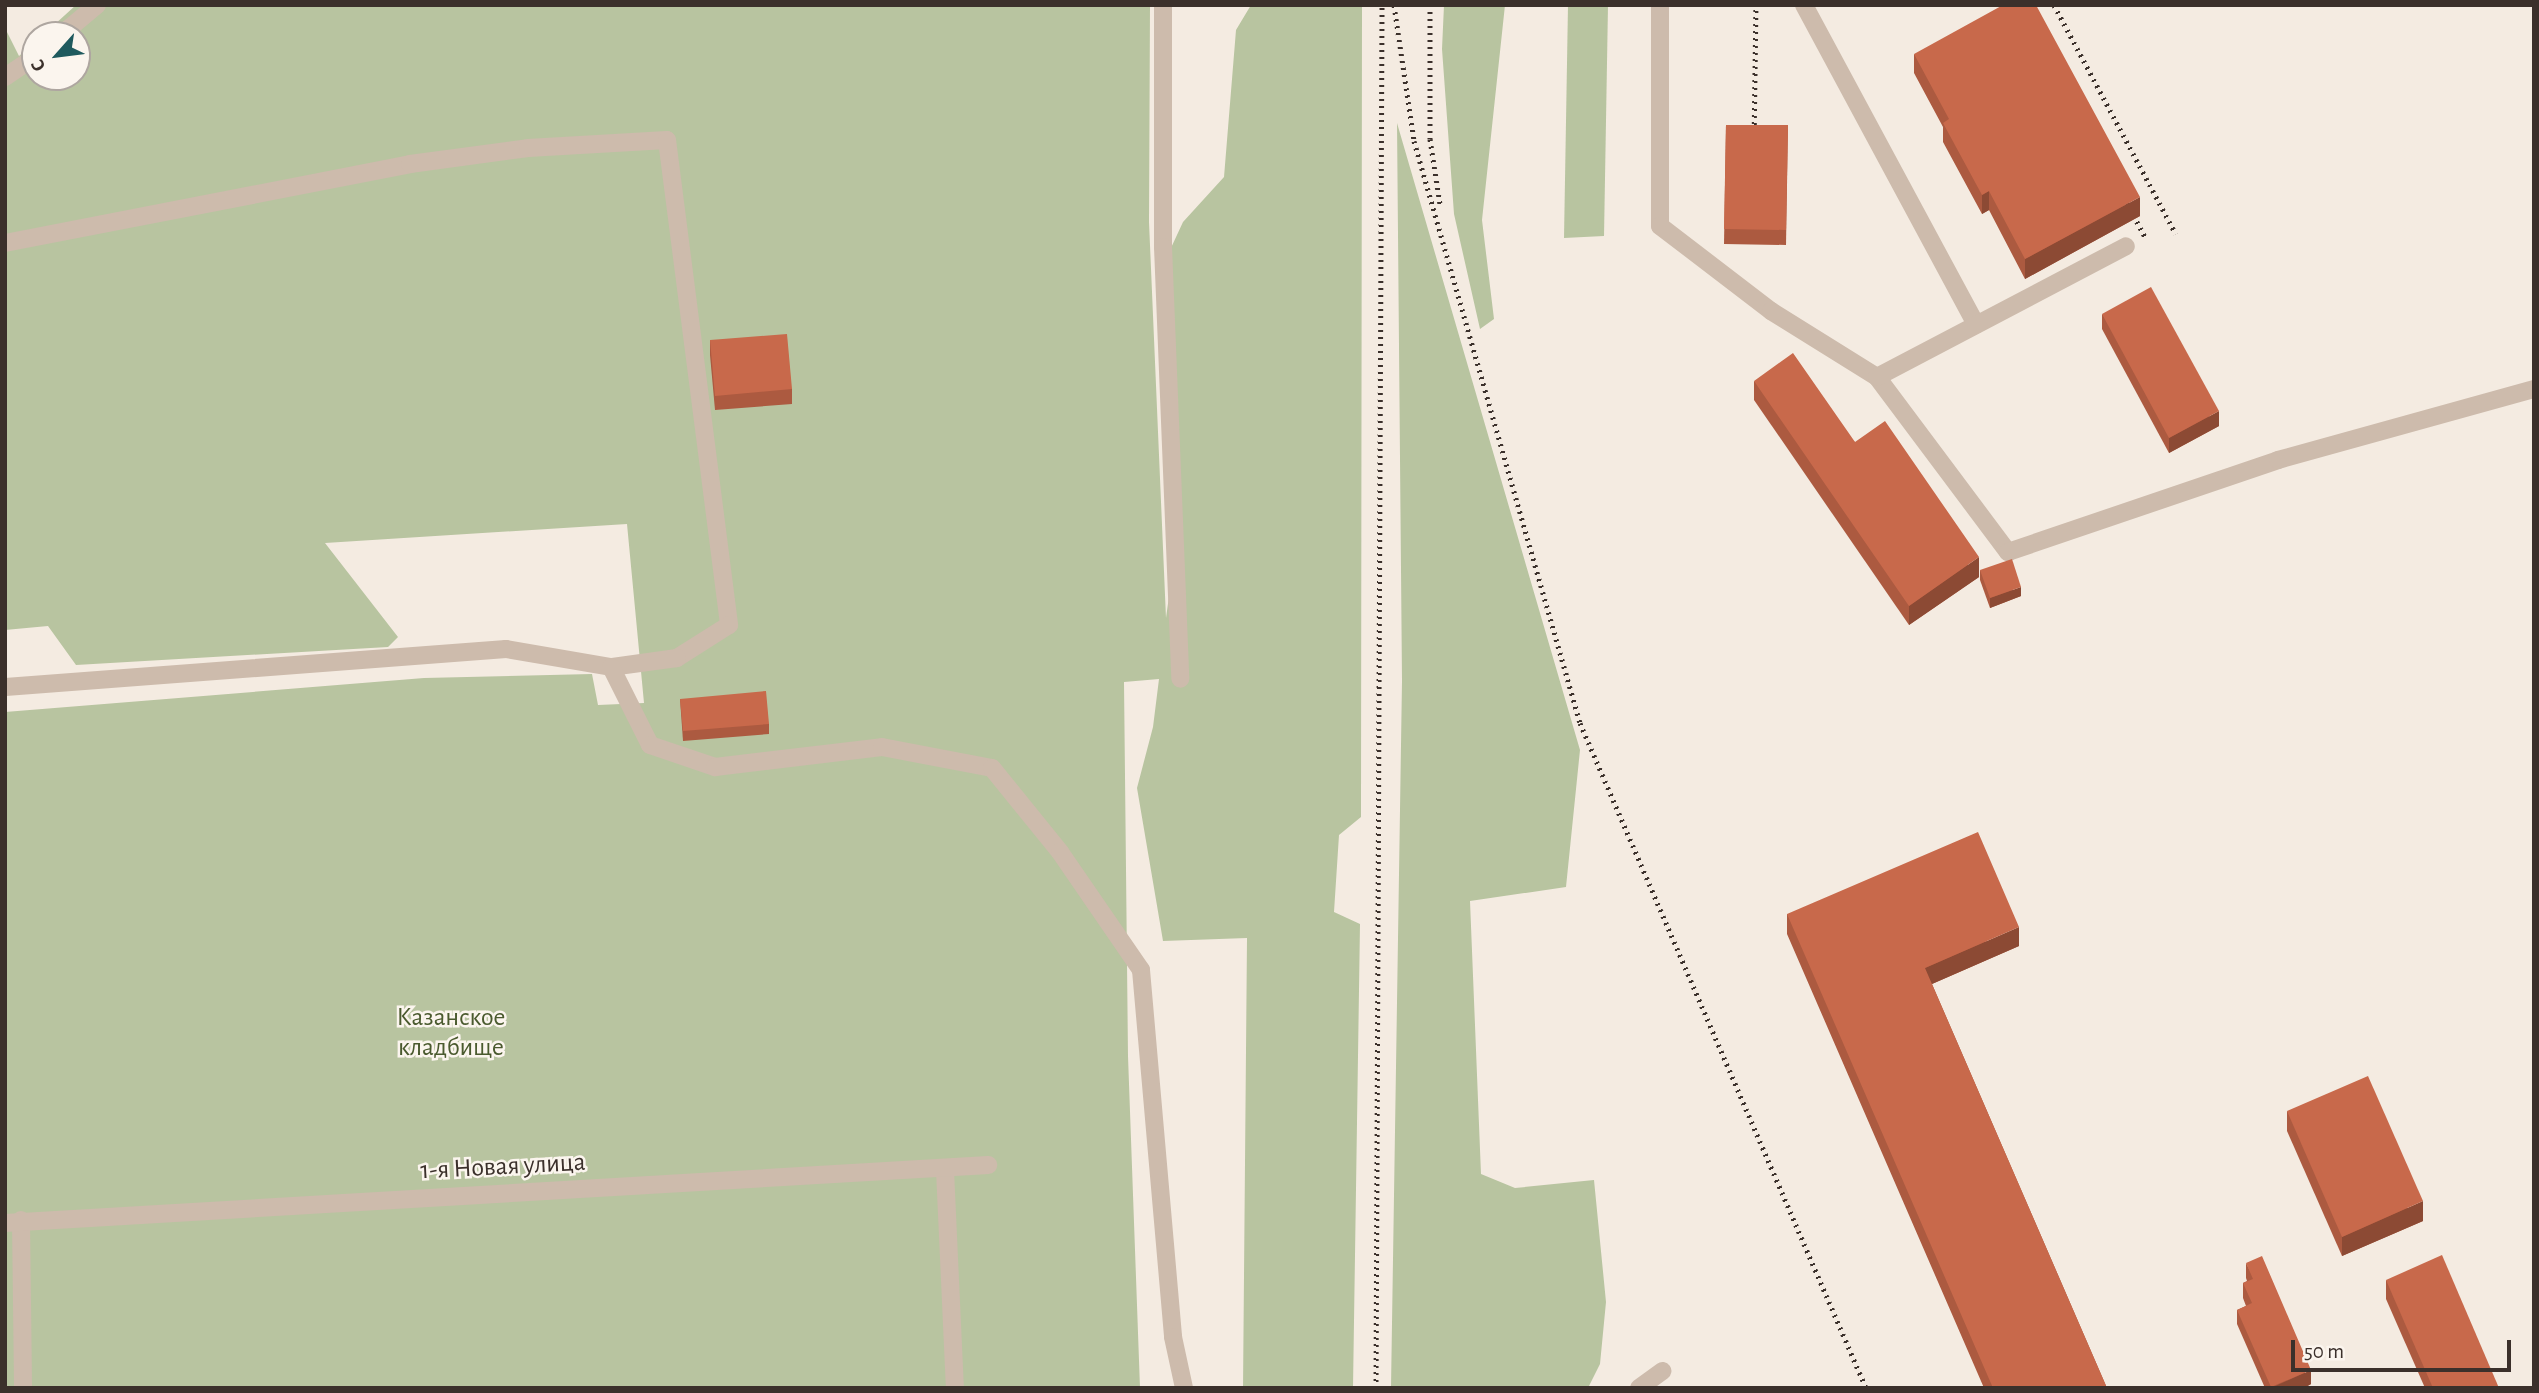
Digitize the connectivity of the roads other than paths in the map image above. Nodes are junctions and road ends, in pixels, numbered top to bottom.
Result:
1 (97, 5) edge
2 (1163, 5) edge
3 (1660, 5) edge
4 (1804, 5) edge
5 (78, 21) edge
6 (21, 66) edge
7 (5, 77) edge
8 (5, 243) edge
9 (2126, 246) dead end
10 (1976, 325) junction
11 (1877, 377) junction
12 (2534, 388) edge
13 (611, 667) junction
14 (1180, 679) dead end
15 (5, 687) edge
16 (988, 1165) dead end
17 (945, 1170) junction
18 (13, 1221) edge
19 (1662, 1371) dead end
20 (23, 1388) edge
21 (956, 1388) edge
22 (1184, 1388) edge
23 (1639, 1388) edge

1 - 5 lane
2 - 14 lane
3 - 11 lane
4 - 10 lane
6 - 7 lane
8 - 13 lane
9 - 10 lane
10 - 11 lane
11 - 12 lane
13 - 15 lane
13 - 22 lane
16 - 17 lane, 1-я Новая улица
17 - 18 lane, 1-я Новая улица
17 - 21 lane
18 - 20 lane
19 - 23 lane

